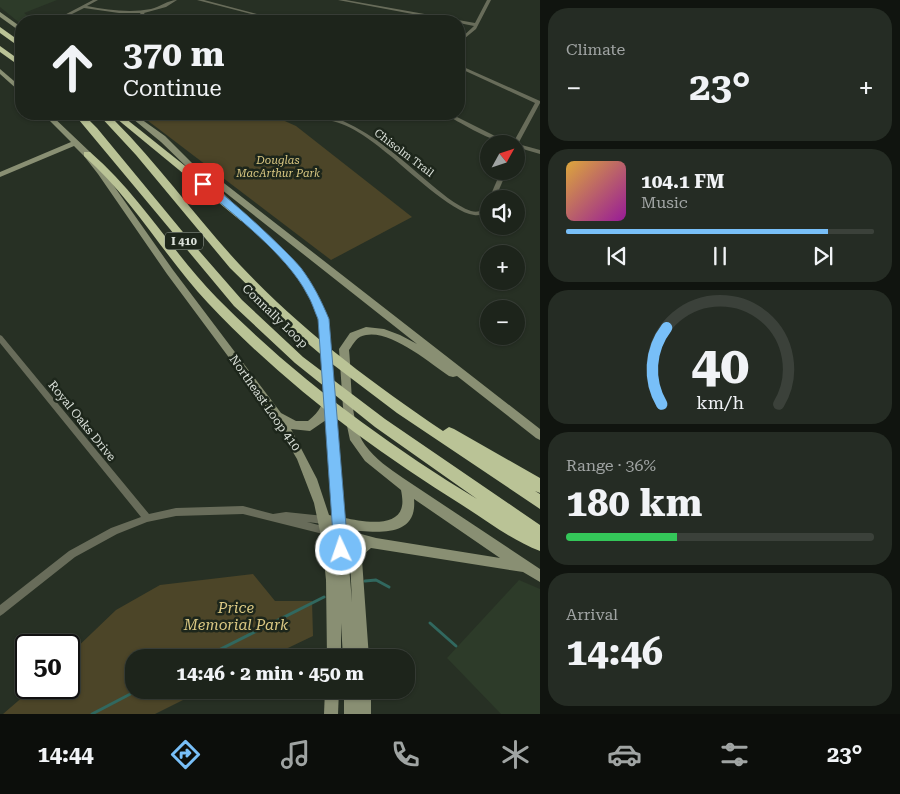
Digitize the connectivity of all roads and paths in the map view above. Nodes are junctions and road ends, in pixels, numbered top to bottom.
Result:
1 (96, 0) edge
2 (175, 0) edge
3 (199, 0) edge
4 (340, 0) edge
5 (489, 0) edge
6 (84, 7) junction
7 (140, 11) junction
8 (0, 14) edge
9 (67, 15) edge
10 (143, 15) edge
11 (258, 15) edge
12 (426, 15) edge
13 (465, 22) edge
14 (477, 24) junction
15 (15, 25) edge
16 (0, 29) edge
17 (465, 38) edge
18 (15, 41) edge
19 (0, 48) edge
20 (15, 60) edge
21 (465, 69) edge
22 (0, 71) edge
23 (15, 85) edge
24 (52, 120) edge
25 (84, 120) edge
26 (108, 120) edge
27 (123, 120) edge
28 (138, 120) edge
29 (332, 120) edge
30 (459, 120) edge
31 (487, 135) edge
32 (521, 135) edge
33 (162, 138) junction
34 (75, 143) junction
35 (525, 147) edge
36 (540, 152) edge
37 (86, 154) junction
38 (0, 175) edge
39 (480, 211) edge
40 (246, 219) junction
41 (0, 338) edge
42 (374, 389) junction
43 (330, 395) junction
44 (502, 405) junction
45 (275, 413) junction
46 (539, 431) edge
47 (540, 486) edge
48 (407, 488) junction
49 (540, 502) edge
50 (147, 518) junction
51 (333, 527) junction
52 (540, 534) edge
53 (368, 543) junction
54 (540, 544) edge
55 (527, 568) junction
56 (540, 576) edge
57 (0, 611) edge
58 (334, 649) edge
59 (349, 649) edge
60 (361, 649) edge
61 (332, 699) edge
62 (351, 699) edge
63 (364, 699) edge
64 (331, 714) edge
65 (351, 714) edge
66 (364, 714) edge

1 - 6 street
2 - 7 street
3 - 11 street
4 - 12 street
5 - 14 street
6 - 7 street
6 - 9 street
7 - 10 street
8 - 15 main road
13 - 14 street
14 - 17 street
16 - 18 highway
19 - 20 highway
21 - 32 street
22 - 23 main road
24 - 34 main road, Northeast Loop 410
25 - 52 highway, Connally Loop / I 410
26 - 42 highway, Connally Loop / I 410
27 - 40 highway
28 - 33 main road
29 - 39 street, Chisolm Trail
30 - 31 street
33 - 40 main road
33 - 44 main road
34 - 37 main road, Northeast Loop 410
34 - 38 main road
35 - 36 street
37 - 45 main road, Northeast Loop 410
37 - 54 highway
40 - 43 main road
41 - 50 street, Royal Oaks Drive
42 - 47 highway
42 - 49 highway, Connally Loop / I 410
43 - 45 main road
43 - 51 main road
44 - 46 main road
44 - 48 main road
45 - 51 main road, Northeast Loop 410
48 - 51 main road
48 - 55 main road
50 - 51 street
50 - 57 street
51 - 53 main road
51 - 58 main road
51 - 59 main road
53 - 55 main road
53 - 60 main road
55 - 56 main road
61 - 64 main road
62 - 65 main road
63 - 66 main road

